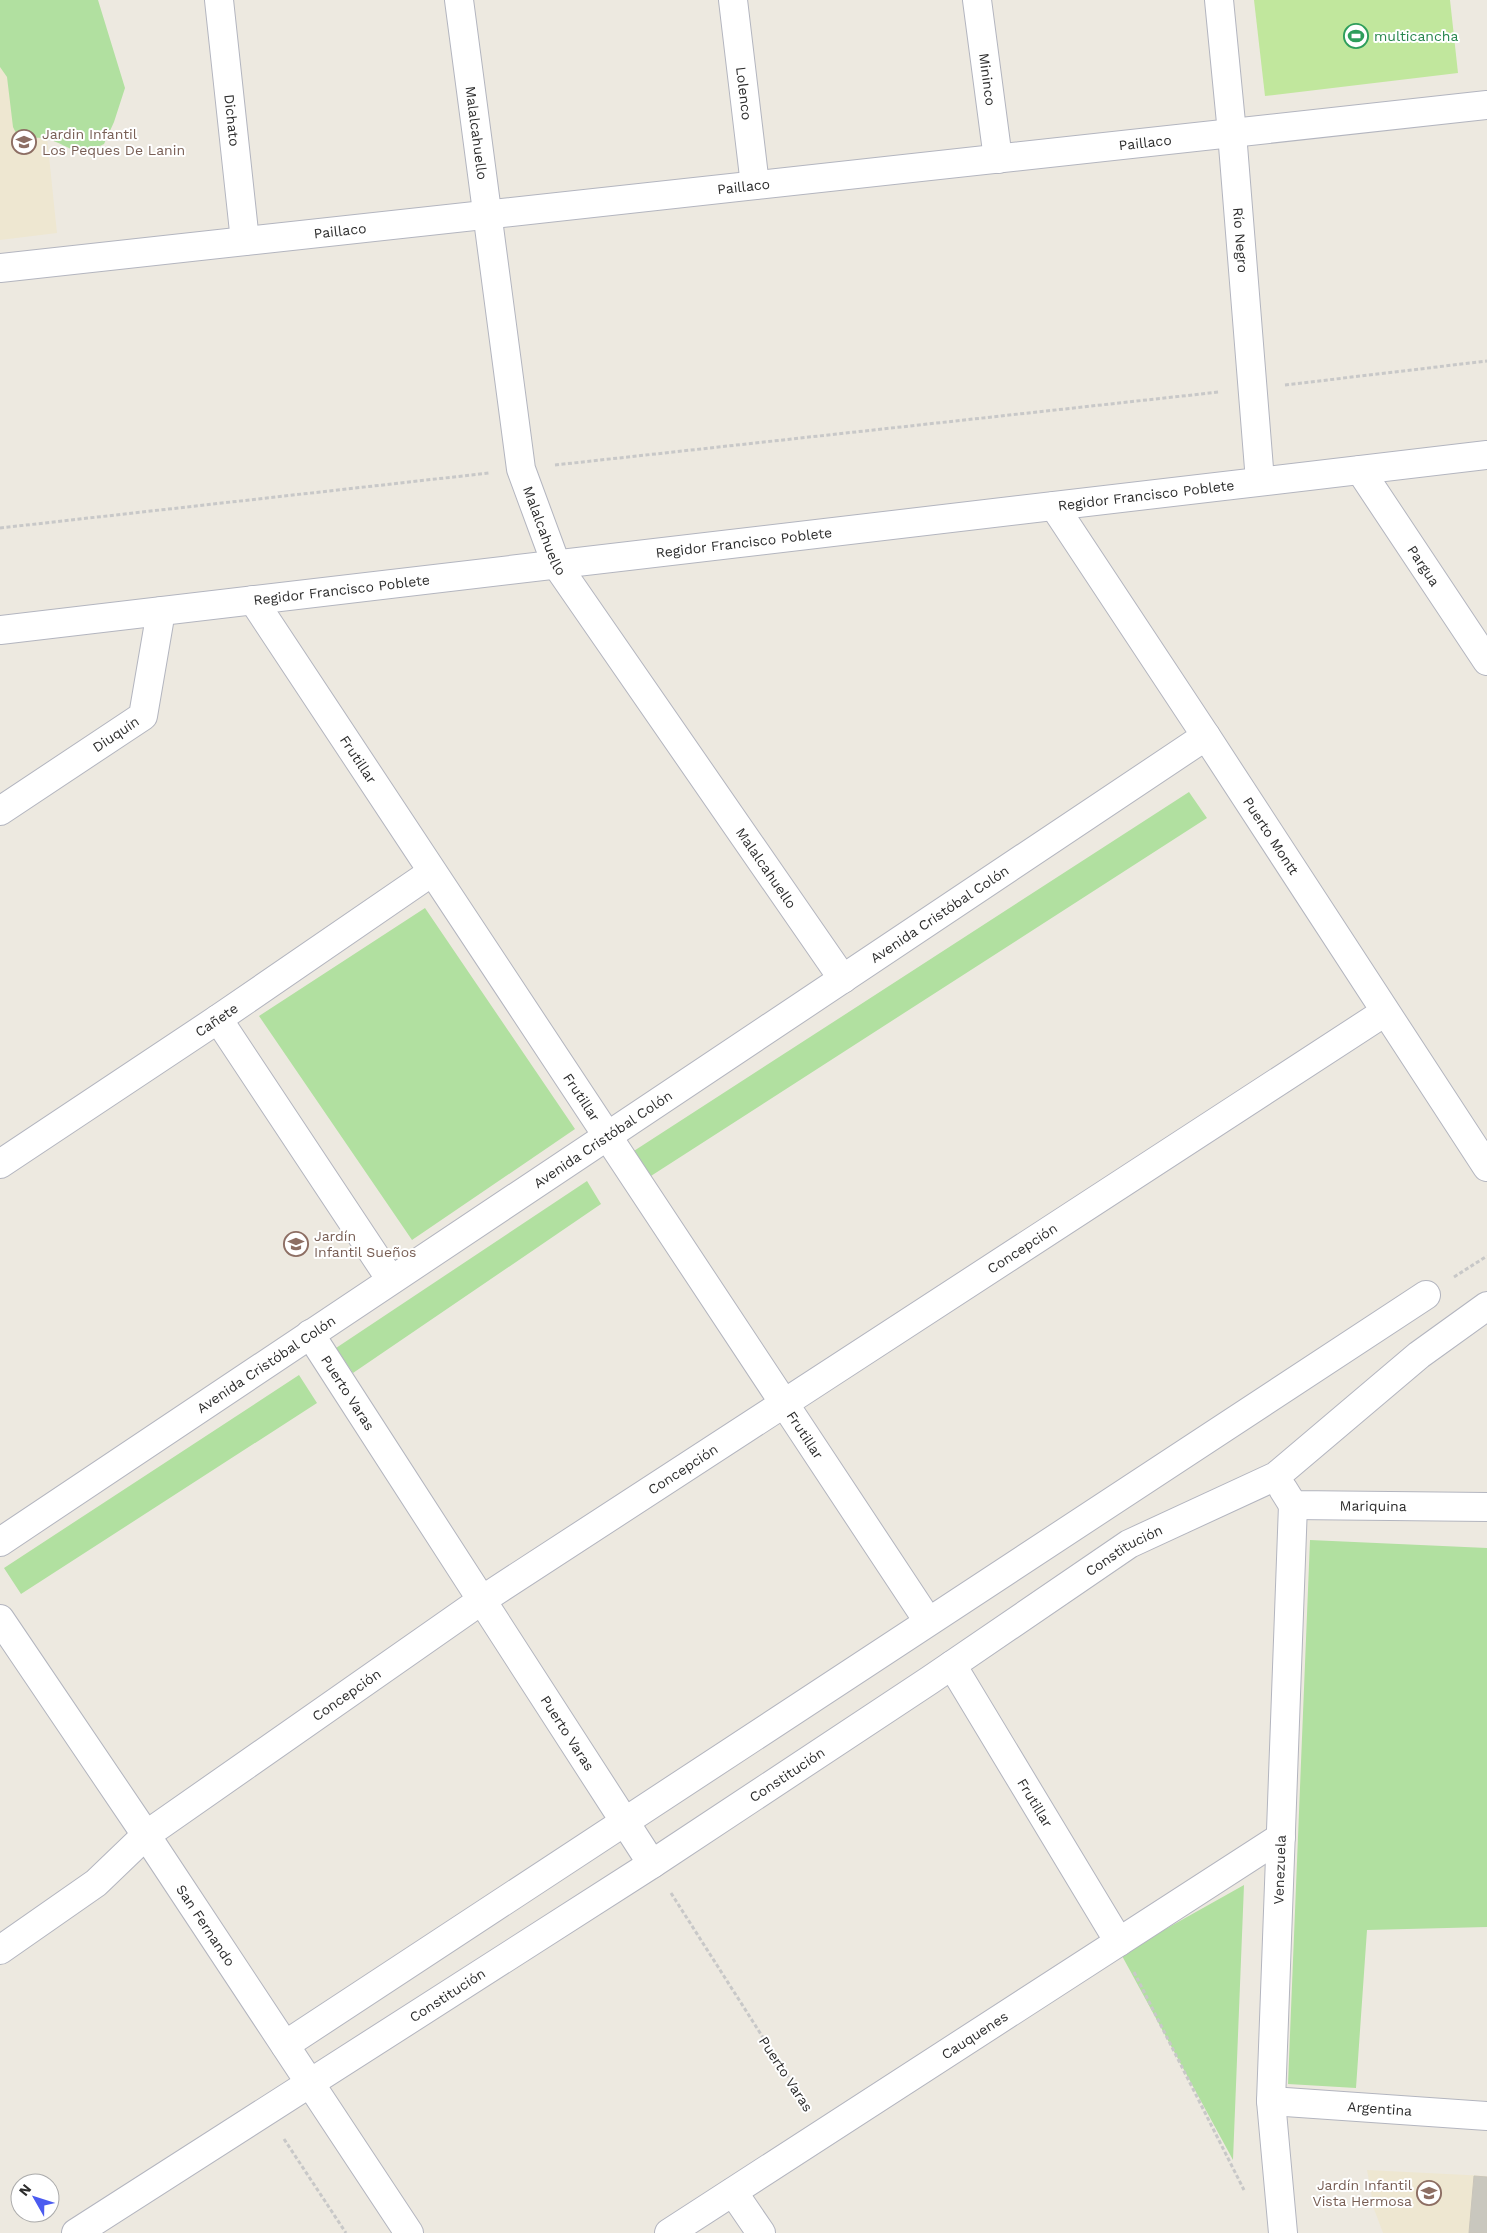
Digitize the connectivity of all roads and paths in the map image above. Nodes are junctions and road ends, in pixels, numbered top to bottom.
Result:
1 (219, 0) edge
2 (459, 0) edge
3 (733, 0) edge
4 (977, 0) edge
5 (1219, 0) edge
6 (1487, 105) edge
7 (1232, 133) junction
8 (998, 159) junction
9 (755, 185) junction
10 (487, 215) junction
11 (245, 241) junction
12 (0, 268) edge
13 (1487, 361) edge
14 (1253, 388) junction
15 (1487, 455) edge
16 (521, 469) junction
17 (1360, 470) junction
18 (1260, 481) junction
19 (1054, 506) junction
20 (0, 528) edge
21 (556, 564) junction
22 (253, 600) junction
23 (161, 611) junction
24 (0, 630) edge
25 (1487, 661) edge
26 (1206, 736) junction
27 (0, 810) edge
28 (432, 872) junction
29 (843, 979) junction
30 (1385, 1012) junction
31 (218, 1019) junction
32 (608, 1136) junction
33 (0, 1164) edge
34 (1487, 1167) edge
35 (1487, 1256) edge
36 (391, 1280) junction
37 (1426, 1296) joint
38 (1487, 1306) edge
39 (310, 1334) junction
40 (784, 1404) junction
41 (1276, 1476) junction
42 (1293, 1505) junction
43 (1487, 1507) edge
44 (0, 1542) edge
45 (482, 1600) junction
46 (0, 1619) edge
47 (928, 1621) junction
48 (952, 1665) junction
49 (624, 1820) junction
50 (146, 1834) junction
51 (1281, 1837) junction
52 (652, 1864) junction
53 (1119, 1942) junction
54 (0, 1950) edge
55 (285, 2045) junction
56 (309, 2082) junction
57 (1271, 2100) junction
58 (266, 2112) junction
59 (1487, 2116) edge
60 (824, 2132) junction
61 (733, 2192) junction
62 (1248, 2198) dead end
63 (76, 2233) edge
64 (346, 2233) edge
65 (409, 2233) edge
66 (669, 2233) edge
67 (761, 2233) edge
68 (1283, 2233) edge

1 - 11 street, Dichato
2 - 10 street, Malalcahuello
3 - 9 street, Lolenco
4 - 8 street, Mininco
5 - 7 street, Río Negro
6 - 7 street, Paillaco
7 - 8 street, Paillaco
7 - 14 street, Río Negro
8 - 9 street, Paillaco
9 - 10 street, Paillaco
10 - 11 street, Paillaco
10 - 16 street, Malalcahuello
11 - 12 street, Paillaco
13 - 14 path
14 - 16 path
14 - 18 street, Río Negro
15 - 17 street, Regidor Francisco Poblete
16 - 20 path
16 - 21 street, Malalcahuello
17 - 18 street, Regidor Francisco Poblete
17 - 25 street, Pargua
18 - 19 street, Regidor Francisco Poblete
19 - 21 street, Regidor Francisco Poblete
19 - 26 street, Puerto Montt
21 - 22 street, Regidor Francisco Poblete
21 - 29 street, Malalcahuello
22 - 23 street, Regidor Francisco Poblete
22 - 28 street, Frutillar
23 - 24 street, Regidor Francisco Poblete
23 - 27 street, Diuquín
26 - 29 street, Avenida Cristóbal Colón
26 - 30 street, Puerto Montt
28 - 31 street, Cañete
28 - 32 street, Frutillar
29 - 32 street, Avenida Cristóbal Colón
30 - 34 street, Puerto Montt
30 - 40 street, Concepción
31 - 33 street, Cañete
31 - 36 street
32 - 36 street, Avenida Cristóbal Colón
32 - 40 street, Frutillar
35 - 37 path
36 - 39 street, Avenida Cristóbal Colón
37 - 47 street
38 - 41 street, Constitución
39 - 44 street, Avenida Cristóbal Colón
39 - 45 street, Puerto Varas
40 - 45 street, Concepción
40 - 47 street, Frutillar
41 - 42 street
41 - 48 street, Constitución
42 - 43 street, Mariquina
42 - 51 street, Venezuela
45 - 49 street, Puerto Varas
45 - 50 street, Concepción
46 - 50 street, San Fernando
47 - 49 street
48 - 52 street, Constitución
48 - 53 street, Frutillar
49 - 52 street, Puerto Varas
49 - 55 street
50 - 54 street, Concepción
50 - 55 street, San Fernando
51 - 53 street, Cauquenes
51 - 57 street, Venezuela
52 - 56 street, Constitución
52 - 60 path, Puerto Varas
53 - 60 street, Cauquenes
53 - 62 path
55 - 56 street, San Fernando
56 - 58 street, Constitución
56 - 65 street, San Fernando
57 - 59 street, Argentina
57 - 68 street, Venezuela
58 - 63 street, Constitución
58 - 64 path
60 - 61 street, Cauquenes
61 - 66 street, Cauquenes
61 - 67 street

